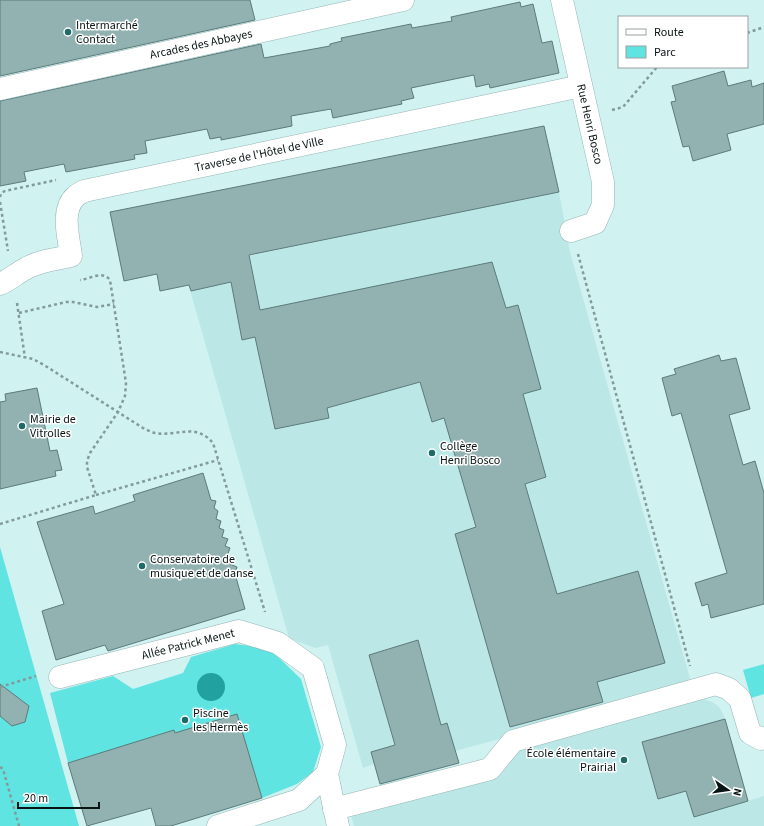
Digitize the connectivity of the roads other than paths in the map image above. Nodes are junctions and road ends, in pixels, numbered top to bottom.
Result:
1 (403, 0) edge
2 (562, 0) edge
3 (581, 86) junction
4 (0, 89) edge
5 (571, 231) road end
6 (0, 284) edge
7 (60, 678) road end
8 (762, 738) edge
9 (327, 774) junction
10 (336, 818) edge
11 (218, 826) edge

1 - 4 street, Arcades des Abbayes
2 - 3 street, Rue Henri Bosco
3 - 5 street, Rue Henri Bosco
3 - 6 street, Traverse de l'Hôtel de Ville
7 - 9 street, Allée Patrick Menet
8 - 10 street
9 - 10 street, Allée Patrick Menet
9 - 11 street

